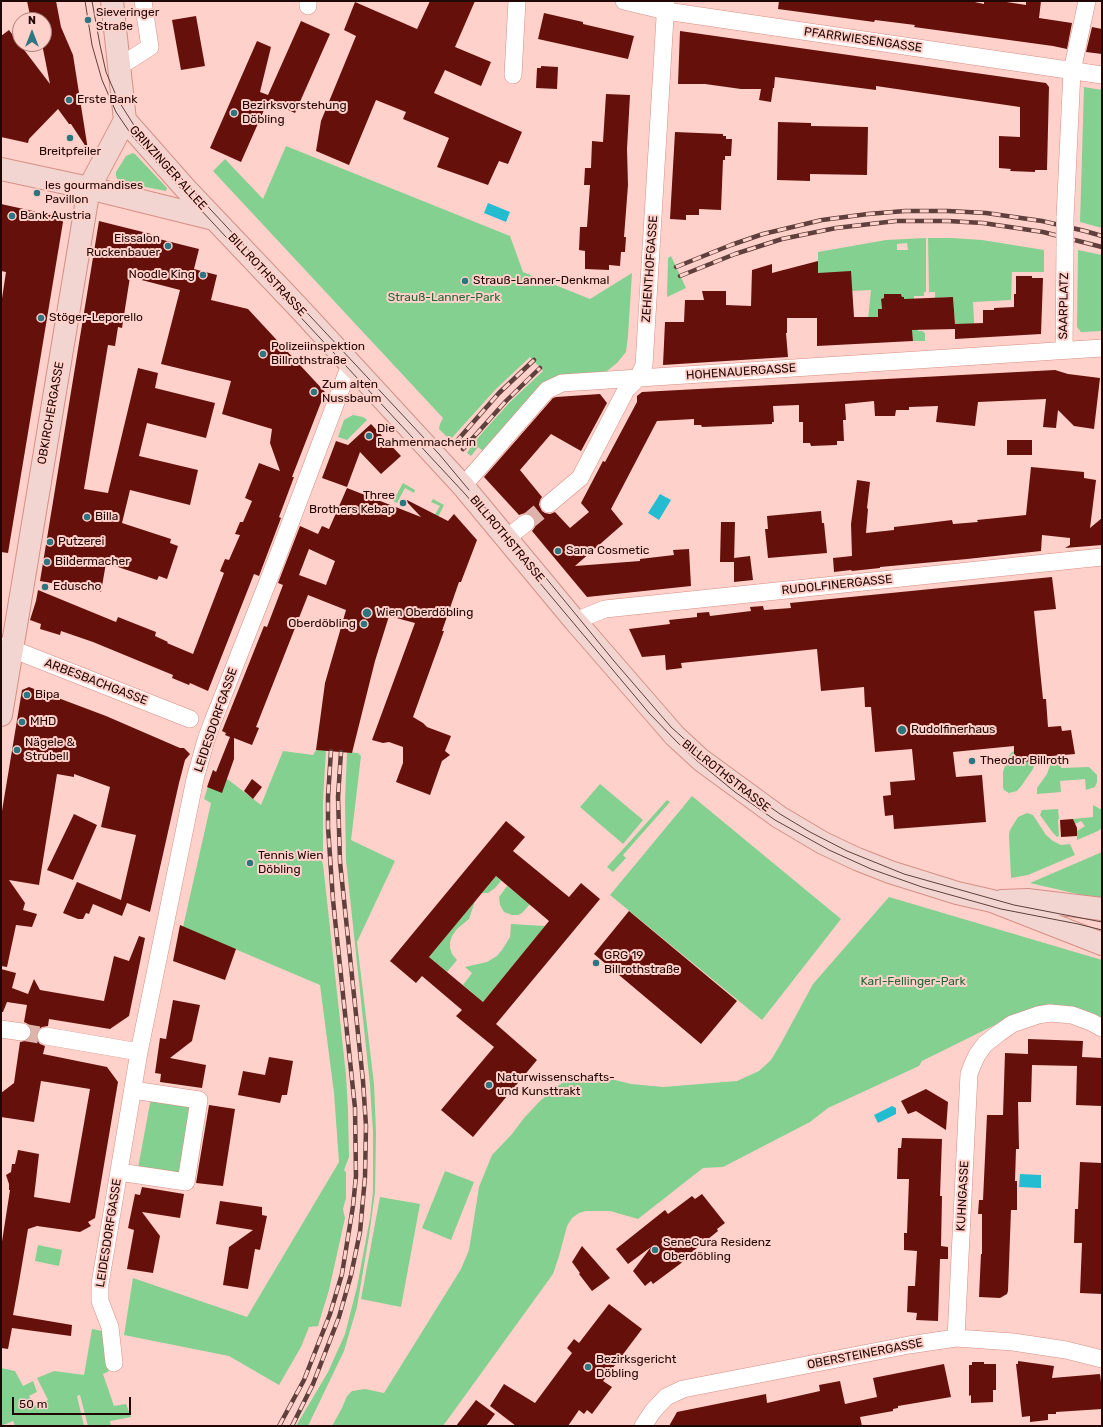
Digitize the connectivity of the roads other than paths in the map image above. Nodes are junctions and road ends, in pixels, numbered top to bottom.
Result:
1 (112, 1) edge
2 (143, 1) edge
3 (516, 1) edge
4 (624, 1) edge
5 (1087, 1) edge
6 (666, 6) edge
7 (120, 66) junction
8 (1072, 71) junction
9 (513, 75) dead end
10 (1102, 76) edge
11 (125, 120) junction
12 (1, 169) edge
13 (89, 188) junction
14 (214, 219) junction
15 (1102, 348) edge
16 (1064, 350) junction
17 (350, 365) junction
18 (638, 378) junction
19 (462, 486) junction
20 (549, 504) tunnel mouth
21 (526, 523) tunnel mouth
22 (507, 538) junction
23 (1102, 557) edge
24 (575, 621) junction
25 (6, 647) edge
26 (1, 715) edge
27 (190, 719) dead end
28 (992, 902) junction
29 (1102, 909) edge
30 (1102, 944) edge
31 (1102, 1028) edge
32 (1, 1029) edge
33 (22, 1032) tunnel mouth
34 (46, 1036) tunnel mouth
35 (139, 1052) junction
36 (133, 1090) junction
37 (119, 1172) junction
38 (956, 1338) junction
39 (1102, 1359) edge
40 (114, 1363) dead end
41 (643, 1426) edge

1 - 7 main road, GRINZINGER ALLEE
2 - 7 street
3 - 9 street
4 - 6 street, PFARRWIESENGASSE
5 - 8 street
6 - 8 street, PFARRWIESENGASSE
6 - 18 street, ZEHENTHOFGASSE
7 - 11 main road, GRINZINGER ALLEE
8 - 10 street, PFARRWIESENGASSE
8 - 16 street, SAARPLATZ, bridge
11 - 13 main road, OBKIRCHERGASSE
11 - 14 main road, GRINZINGER ALLEE
12 - 13 main road
13 - 14 main road
13 - 25 main road, OBKIRCHERGASSE
14 - 17 main road, BILLROTHSTRASSE
15 - 16 street, SAARPLATZ
16 - 18 street, HOHENAUERGASSE
17 - 19 main road, BILLROTHSTRASSE
17 - 35 street, LEIDESDORFGASSE
18 - 19 street, HOHENAUERGASSE
18 - 20 street, ZEHENTHOFGASSE
19 - 22 main road, BILLROTHSTRASSE
21 - 22 street
22 - 24 main road, BILLROTHSTRASSE
23 - 24 street, RUDOLFINERGASSE
24 - 28 main road, BILLROTHSTRASSE
25 - 26 main road, OBKIRCHERGASSE
25 - 27 street, ARBESBACHGASSE
28 - 29 main road, BILLROTHSTRASSE
28 - 30 main road, BILLROTHSTRASSE
31 - 38 street, KUHNGASSE
32 - 33 street
34 - 35 street
35 - 36 street, LEIDESDORFGASSE
36 - 37 street, LEIDESDORFGASSE
36 - 37 street, LEIDESDORFGASSE
37 - 40 street, LEIDESDORFGASSE
38 - 39 street, OBERSTEINERGASSE
38 - 41 street, OBERSTEINERGASSE

